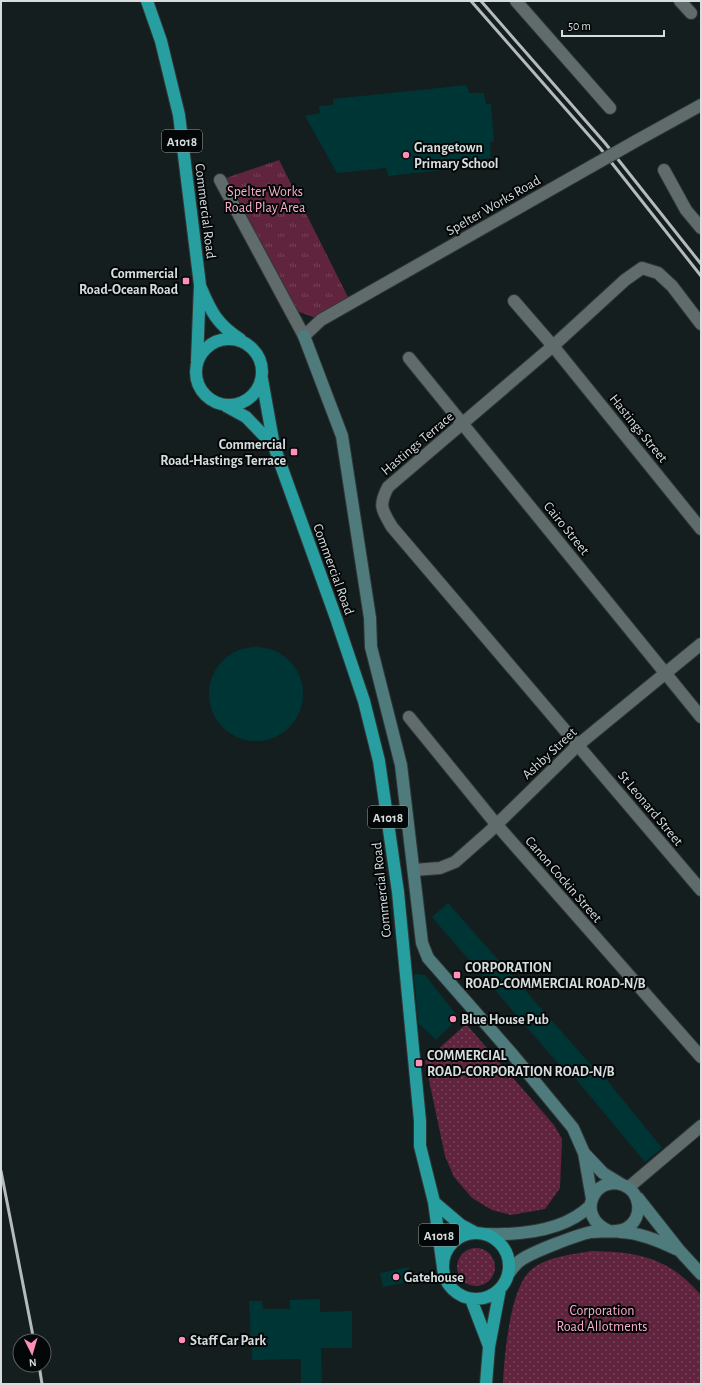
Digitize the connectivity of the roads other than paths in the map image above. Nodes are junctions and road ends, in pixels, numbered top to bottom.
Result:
1 (147, 1) edge
2 (680, 1) edge
3 (524, 4) edge
4 (691, 13) dead end
5 (701, 105) edge
6 (610, 108) dead end
7 (664, 170) dead end
8 (220, 180) dead end
9 (701, 228) edge
10 (200, 285) junction
11 (514, 301) dead end
12 (701, 324) edge
13 (304, 336) junction
14 (249, 344) junction
15 (553, 346) junction
16 (409, 358) dead end
17 (197, 361) junction
18 (262, 379) junction
19 (224, 405) junction
20 (464, 424) junction
21 (274, 446) junction
22 (701, 529) edge
23 (701, 644) edge
24 (665, 673) junction
25 (409, 717) dead end
26 (701, 717) edge
27 (578, 745) junction
28 (496, 824) junction
29 (414, 870) junction
30 (701, 890) edge
31 (701, 1057) edge
32 (701, 1126) edge
33 (584, 1153) junction
34 (625, 1186) junction
35 (637, 1197) junction
36 (434, 1202) junction
37 (591, 1202) junction
38 (613, 1231) junction
39 (481, 1233) junction
40 (679, 1250) junction
41 (443, 1268) junction
42 (509, 1274) junction
43 (701, 1274) edge
44 (500, 1289) junction
45 (472, 1299) junction
46 (489, 1347) junction
47 (486, 1384) edge

1 - 10 highway, Commercial Road / A1018
2 - 4 street
3 - 6 street
5 - 13 street, Spelter Works Road, bridge
7 - 9 street
8 - 13 street
10 - 14 highway, Commercial Road / A1018
10 - 17 highway, Commercial Road / A1018
11 - 15 street, Hastings Street
12 - 15 street, Hastings Terrace
13 - 29 street, Commercial Road
14 - 17 highway
14 - 18 highway
15 - 20 street, Hastings Terrace
15 - 22 street, Hastings Street
16 - 20 street, Cairo Street
17 - 19 highway
18 - 19 highway
18 - 21 highway, Commercial Road / A1018
19 - 21 highway, Commercial Road / A1018
20 - 24 street, Cairo Street
20 - 27 street, Hastings Terrace
21 - 36 highway, Commercial Road / A1018
23 - 24 street, Ashby Street
24 - 26 street, Cairo Street
24 - 27 street, Ashby Street
25 - 28 street, Canon Cockin Street
27 - 28 street, Ashby Street
27 - 30 street, St Leonard Street
28 - 29 street, Ashby Street
28 - 31 street, Canon Cockin Street
29 - 33 street, Commercial Road
32 - 34 street
33 - 34 street
33 - 37 street
34 - 35 street
34 - 37 street
35 - 38 street
35 - 40 street
36 - 39 highway, A1018
36 - 41 highway, Commercial Road / A1018
37 - 38 street
37 - 39 street
38 - 40 street
38 - 42 street
39 - 41 highway
39 - 42 highway
40 - 43 street
41 - 45 highway
42 - 44 highway
44 - 45 highway
44 - 46 highway
45 - 46 highway
46 - 47 highway

